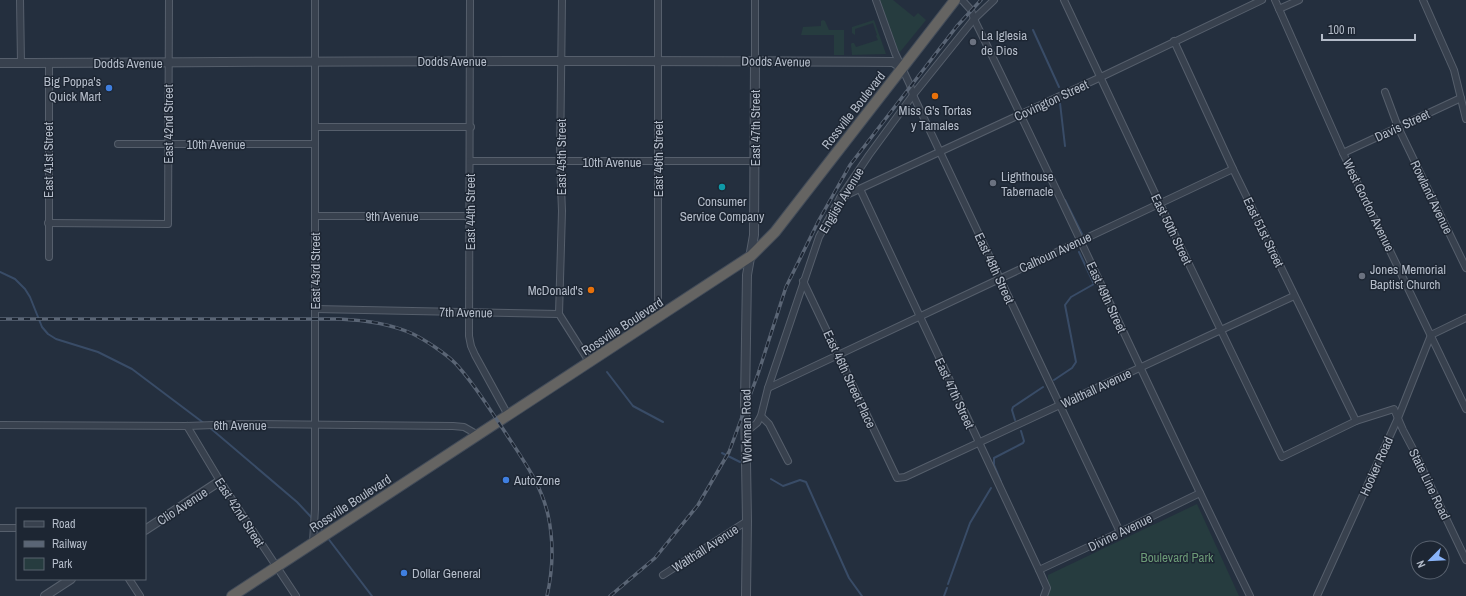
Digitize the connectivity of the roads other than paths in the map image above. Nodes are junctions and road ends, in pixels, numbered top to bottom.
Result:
1 (20, 0) edge
2 (169, 0) edge
3 (315, 0) edge
4 (470, 0) edge
5 (562, 0) edge
6 (658, 0) edge
7 (755, 0) edge
8 (876, 0) edge
9 (955, 0) edge
10 (962, 0) edge
11 (994, 0) edge
12 (1064, 0) edge
13 (1262, 0) edge
14 (1274, 0) edge
15 (1299, 0) edge
16 (1424, 0) edge
17 (1279, 10) junction
18 (974, 19) junction
19 (1174, 41) junction
20 (470, 60) junction
21 (561, 61) junction
22 (658, 61) junction
23 (755, 61) junction
24 (0, 63) edge
25 (21, 63) junction
26 (49, 63) junction
27 (169, 63) junction
28 (315, 63) junction
29 (902, 68) junction
30 (1100, 77) junction
31 (1385, 92) dead end
32 (913, 95) junction
33 (1461, 98) junction
34 (1020, 114) junction
35 (1466, 119) edge
36 (315, 127) junction
37 (471, 127) junction
38 (1398, 127) junction
39 (118, 144) dead end
40 (168, 144) junction
41 (315, 144) junction
42 (940, 152) junction
43 (1344, 153) junction
44 (470, 161) junction
45 (560, 161) junction
46 (754, 161) junction
47 (658, 162) junction
48 (1233, 168) junction
49 (860, 189) junction
50 (840, 198) junction
51 (1160, 204) junction
52 (315, 216) junction
53 (470, 216) junction
54 (48, 223) junction
55 (1080, 240) junction
56 (49, 256) dead end
57 (751, 256) junction
58 (1466, 268) edge
59 (1000, 278) junction
60 (803, 281) junction
61 (1294, 296) junction
62 (314, 309) junction
63 (470, 312) junction
64 (559, 314) junction
65 (918, 316) junction
66 (658, 318) junction
67 (1466, 318) edge
68 (1222, 330) junction
69 (1432, 335) junction
70 (839, 354) junction
71 (590, 363) junction
72 (1140, 368) junction
73 (768, 388) junction
74 (1060, 405) junction
75 (1466, 409) edge
76 (508, 415) junction
77 (761, 416) junction
78 (1398, 418) junction
79 (1356, 421) junction
80 (0, 425) edge
81 (314, 425) junction
82 (187, 426) junction
83 (746, 432) junction
84 (478, 435) junction
85 (979, 443) junction
86 (788, 461) dead end
87 (897, 478) joint
88 (220, 481) junction
89 (1200, 493) junction
90 (747, 521) junction
91 (0, 528) edge
92 (16, 528) edge
93 (146, 529) edge
94 (1120, 532) junction
95 (313, 542) junction
96 (1466, 560) edge
97 (276, 567) junction
98 (1039, 570) junction
99 (663, 575) dead end
100 (69, 580) edge
101 (130, 580) edge
102 (45, 596) edge
103 (140, 596) edge
104 (232, 596) edge
105 (296, 596) edge
106 (746, 596) edge
107 (1044, 596) edge
108 (1250, 596) edge
109 (1317, 596) edge

1 - 25 street
2 - 27 street, East 42nd Street
3 - 28 street, East 43rd Street
4 - 20 street, East 44th Street
5 - 21 street, East 45th Street
6 - 22 street, East 46th Street
7 - 23 street, East 47th Street
8 - 29 street, East 48th Street
9 - 29 highway, Rossville Boulevard
10 - 18 street, East 49th Street
11 - 18 street, English Avenue
12 - 30 street, East 50th Street
13 - 19 street, Covington Street
14 - 17 street, West Gordon Avenue
15 - 17 street
16 - 33 street
17 - 43 street, West Gordon Avenue
18 - 32 street, English Avenue
18 - 34 street, East 49th Street
19 - 30 street, Covington Street
19 - 48 street, East 51st Street
20 - 21 street, Dodds Avenue
20 - 28 street, Dodds Avenue
20 - 37 street, East 44th Street
21 - 22 street, Dodds Avenue
21 - 45 street, East 45th Street
22 - 23 street, Dodds Avenue
22 - 47 street, East 46th Street
23 - 29 street, Dodds Avenue
23 - 46 street, East 47th Street
24 - 25 street, Dodds Avenue
25 - 26 street, Dodds Avenue
26 - 27 street, Dodds Avenue
26 - 54 street, East 41st Street
27 - 28 street, Dodds Avenue
27 - 40 street, East 42nd Street
28 - 36 street, East 43rd Street
29 - 32 street, East 48th Street
29 - 57 highway, Rossville Boulevard
30 - 34 street, Covington Street
30 - 51 street, East 50th Street
31 - 38 street, Rowland Avenue
32 - 42 street, East 48th Street
32 - 50 street, English Avenue
33 - 35 street
33 - 38 street, Davis Street
34 - 42 street, Covington Street
34 - 55 street, East 49th Street
36 - 37 street
36 - 41 street, East 43rd Street
37 - 44 street, East 44th Street
38 - 43 street, Davis Street
38 - 58 street, Rowland Avenue
39 - 40 street, 10th Avenue
40 - 41 street, 10th Avenue
40 - 54 street, East 42nd Street
41 - 52 street, East 43rd Street
42 - 49 street, Covington Street
42 - 59 street, East 48th Street
43 - 69 street, West Gordon Avenue
44 - 45 street, 10th Avenue
44 - 53 street, East 44th Street
45 - 47 street, 10th Avenue
45 - 64 street, East 45th Street
46 - 47 street, 10th Avenue
46 - 57 street, East 47th Street
47 - 66 street, East 46th Street
48 - 51 street, Calhoun Avenue
48 - 61 street, East 51st Street
49 - 50 street, Covington Street
49 - 65 street, East 47th Street
50 - 60 street, English Avenue
51 - 55 street, Calhoun Avenue
51 - 68 street, East 50th Street
52 - 53 street, 9th Avenue
52 - 62 street, East 43rd Street
53 - 63 street, East 44th Street
54 - 56 street, East 41st Street
55 - 59 street, Calhoun Avenue
55 - 72 street, East 49th Street
57 - 66 highway, Rossville Boulevard
57 - 83 street, Workman Road
59 - 65 street, Calhoun Avenue
59 - 74 street, East 48th Street
60 - 70 street, East 46th Street Place
60 - 73 street, English Avenue
61 - 68 street, Walthall Avenue
61 - 79 street, East 51st Street
62 - 63 street, 7th Avenue
62 - 81 street, East 43rd Street
63 - 64 street, 7th Avenue
63 - 76 street, East 44th Street
64 - 71 street
65 - 70 street, Calhoun Avenue
65 - 85 street, East 47th Street
66 - 71 highway, Rossville Boulevard
67 - 69 street
68 - 72 street, Walthall Avenue
68 - 79 street, East 50th Street
69 - 75 street, West Gordon Avenue
69 - 78 street, Hooker Road
70 - 73 street, Calhoun Avenue
70 - 87 street, East 46th Street Place
71 - 76 highway, Rossville Boulevard
72 - 74 street, Walthall Avenue
72 - 89 street, East 49th Street
73 - 77 street, English Avenue
74 - 85 street, Walthall Avenue
74 - 94 street, East 48th Street
76 - 84 highway, Rossville Boulevard
77 - 83 street, English Avenue
77 - 86 street
78 - 79 street, State Line Road
78 - 96 street, State Line Road
78 - 109 street, Hooker Road
80 - 82 street, 6th Avenue
81 - 82 street, 6th Avenue
81 - 84 street, 6th Avenue
81 - 95 street, East 43rd Street
82 - 88 street, East 42nd Street
83 - 90 street, Workman Road
84 - 95 highway, Rossville Boulevard
85 - 87 street, Walthall Avenue
85 - 98 street, East 47th Street
88 - 93 street, Clio Avenue
88 - 97 street, East 42nd Street
89 - 94 street, Divine Avenue
89 - 108 street, East 49th Street
90 - 99 street, Walthall Avenue
90 - 106 street, Workman Road
91 - 92 street
94 - 98 street, Divine Avenue
95 - 97 highway, Rossville Boulevard
97 - 104 highway, Rossville Boulevard
97 - 105 street, East 42nd Street
98 - 107 street, East 47th Street
100 - 102 street
101 - 103 street

